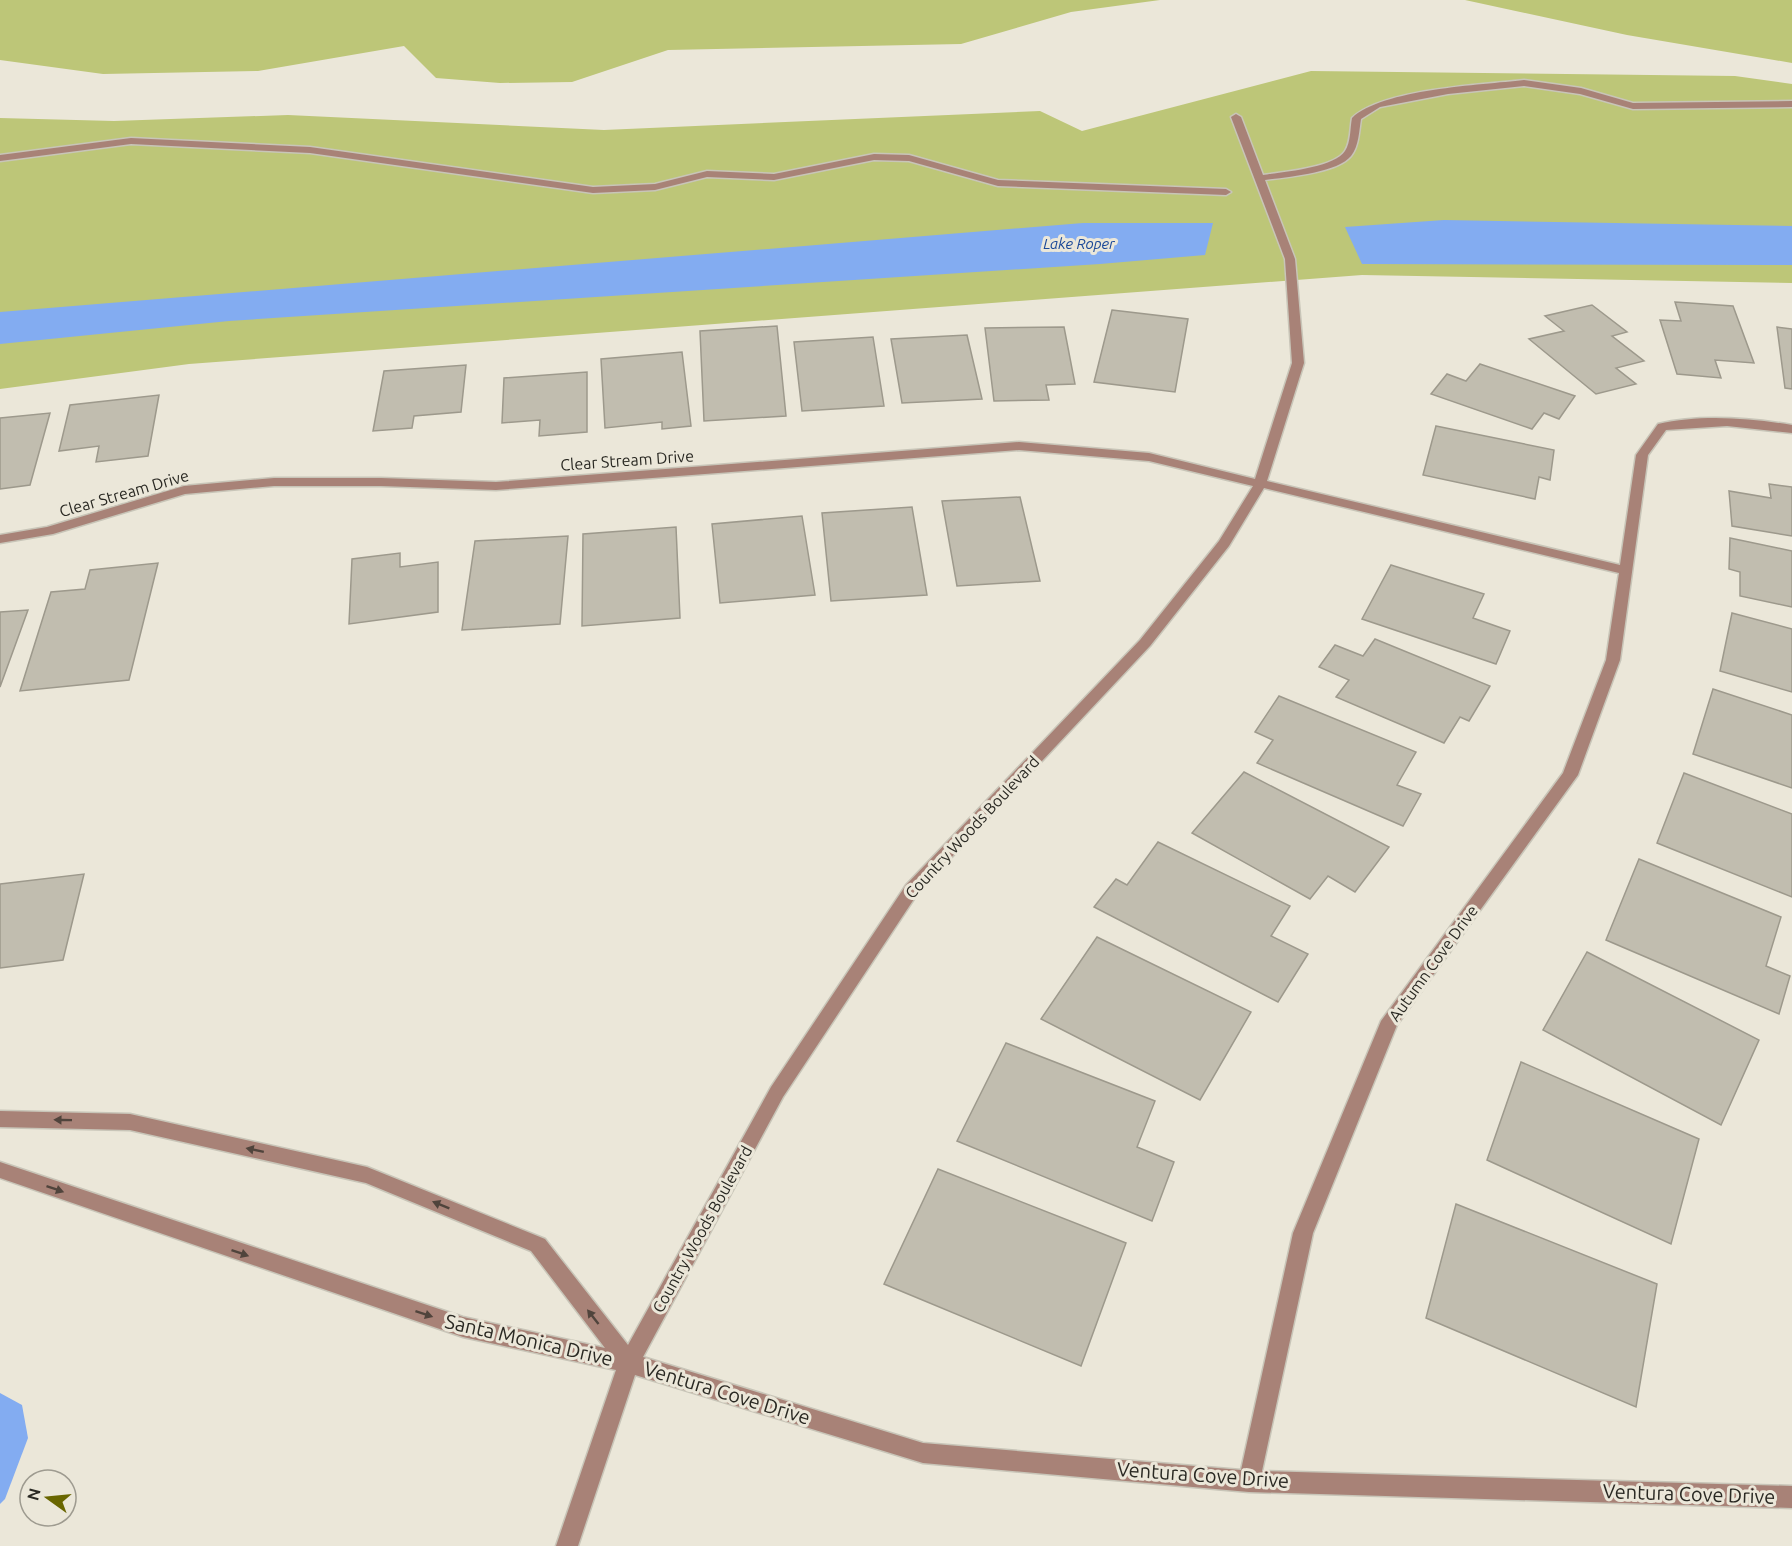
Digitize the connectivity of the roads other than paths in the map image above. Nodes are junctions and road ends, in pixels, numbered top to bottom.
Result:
1 (1792, 104) edge
2 (1236, 117) dead end
3 (0, 158) edge
4 (1259, 178) junction
5 (1226, 192) dead end
6 (1792, 429) edge
7 (1260, 484) junction
8 (0, 539) edge
9 (1627, 571) junction
10 (0, 1119) edge
11 (0, 1170) edge
12 (629, 1363) junction
13 (1249, 1480) junction
14 (1792, 1497) edge
15 (567, 1546) edge

1 - 4 street
2 - 4 street, Country Woods Boulevard
3 - 5 street
4 - 7 street, Country Woods Boulevard
6 - 9 street, Autumn Cove Drive
7 - 8 street, Clear Stream Drive
7 - 9 street
7 - 12 street, Country Woods Boulevard
9 - 13 street, Autumn Cove Drive
12 -> 10 street, Santa Monica Drive
11 -> 12 street, Santa Monica Drive
12 - 13 street, Ventura Cove Drive
12 - 15 street, Country Woods Boulevard
13 - 14 street, Ventura Cove Drive

